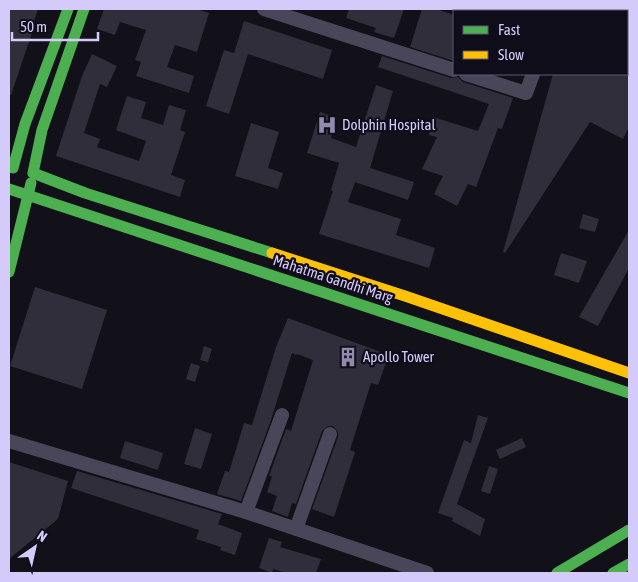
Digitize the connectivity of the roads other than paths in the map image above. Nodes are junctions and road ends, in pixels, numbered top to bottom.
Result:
1 (68, 9) edge
2 (84, 9) edge
3 (264, 9) edge
4 (278, 11) edge
5 (453, 70) edge
6 (469, 75) edge
7 (533, 75) edge
8 (11, 167) edge
9 (33, 174) junction
10 (9, 188) edge
11 (28, 194) junction
12 (9, 272) edge
13 (629, 373) edge
14 (629, 393) edge
15 (282, 415) dead end
16 (330, 434) dead end
17 (9, 441) edge
18 (246, 512) junction
19 (296, 529) junction
20 (629, 530) edge
21 (629, 564) edge
22 (427, 573) edge
23 (557, 573) edge
24 (613, 573) edge

1 - 8 main road
2 - 9 main road
3 - 4 street
4 - 5 street
6 - 7 street
8 - 9 main road, Mahatma Gandhi Marg
8 - 10 main road
9 - 11 main road
9 - 13 main road, Mahatma Gandhi Marg
10 - 11 main road, Mahatma Gandhi Marg
11 - 12 main road
11 - 14 main road, Mahatma Gandhi Marg
15 - 18 street
16 - 19 street
17 - 18 street
18 - 19 street
19 - 22 street
20 - 23 main road
21 - 24 main road

